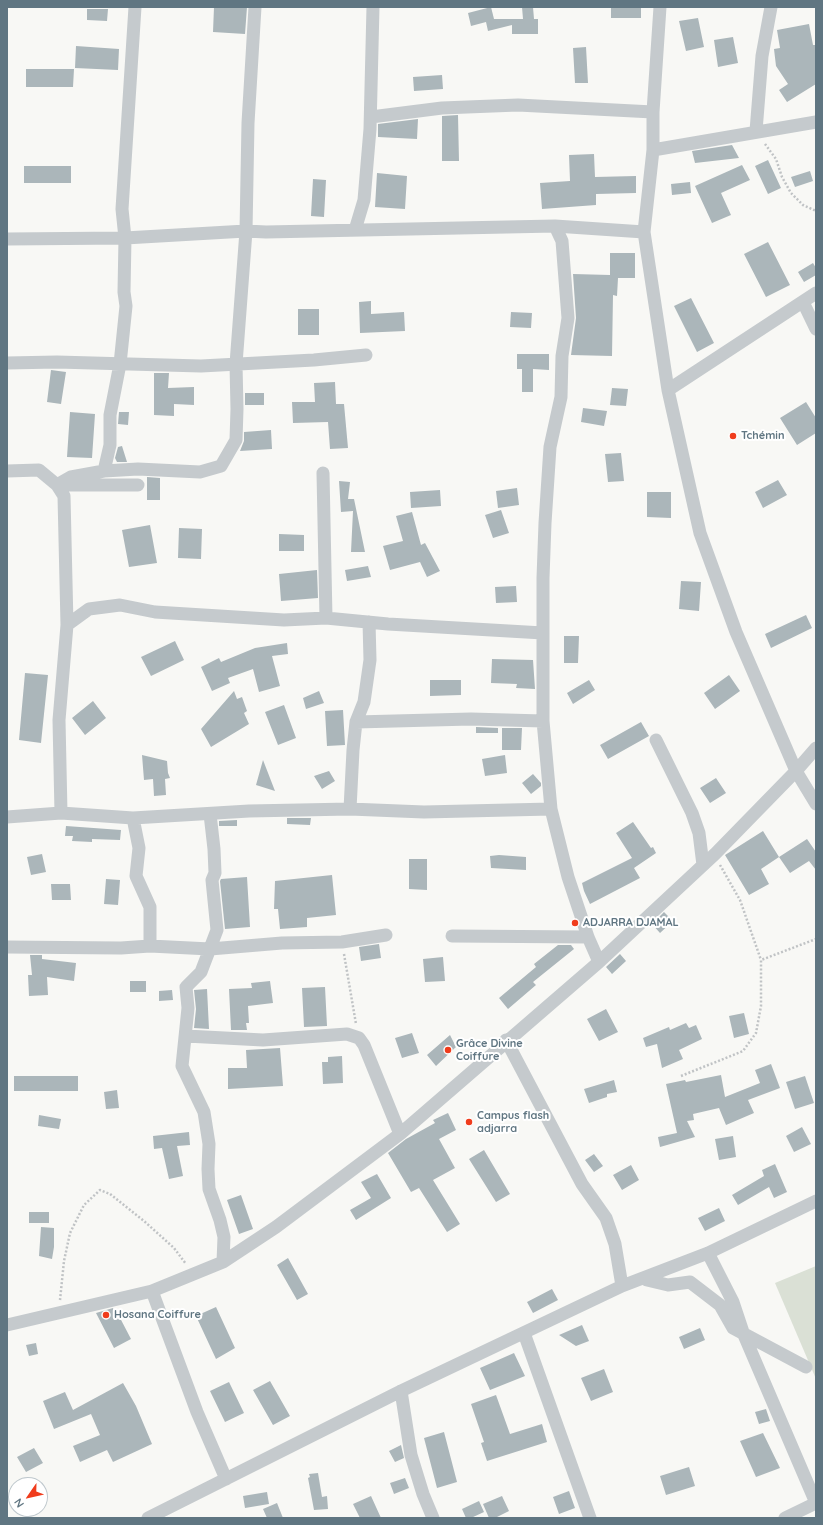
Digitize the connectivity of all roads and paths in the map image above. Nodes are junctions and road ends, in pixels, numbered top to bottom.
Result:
1 (135, 7) edge
2 (256, 7) edge
3 (373, 7) edge
4 (660, 7) edge
5 (771, 7) edge
6 (652, 112) junction
7 (371, 117) junction
8 (816, 122) edge
9 (756, 131) junction
10 (653, 150) junction
11 (816, 211) edge
12 (554, 226) junction
13 (355, 230) junction
14 (246, 231) junction
15 (644, 232) junction
16 (126, 238) junction
17 (7, 239) edge
18 (816, 293) edge
19 (803, 302) junction
20 (816, 329) edge
21 (366, 355) dead end
22 (7, 363) edge
23 (120, 364) junction
24 (236, 364) junction
25 (668, 390) junction
26 (7, 470) edge
27 (104, 471) junction
28 (323, 473) dead end
29 (57, 485) junction
30 (138, 485) dead end
31 (326, 618) junction
32 (369, 622) junction
33 (67, 625) junction
34 (543, 633) junction
35 (543, 721) junction
36 (356, 722) junction
37 (656, 740) dead end
38 (816, 748) edge
39 (796, 771) junction
40 (816, 804) edge
41 (350, 809) junction
42 (551, 809) junction
43 (61, 813) junction
44 (210, 814) junction
45 (7, 817) edge
46 (133, 818) junction
47 (715, 854) junction
48 (703, 865) junction
49 (386, 935) dead end
50 (452, 936) dead end
51 (588, 937) junction
52 (816, 939) edge
53 (342, 942) junction
54 (150, 946) junction
55 (7, 947) edge
56 (210, 949) junction
57 (761, 960) junction
58 (599, 962) junction
59 (186, 1036) junction
60 (359, 1038) junction
61 (506, 1040) junction
62 (681, 1076) dead end
63 (400, 1134) junction
64 (816, 1201) edge
65 (708, 1253) junction
66 (223, 1262) junction
67 (194, 1274) junction
68 (644, 1278) junction
69 (622, 1286) junction
70 (152, 1291) junction
71 (58, 1312) junction
72 (7, 1325) edge
73 (524, 1333) junction
74 (744, 1335) junction
75 (806, 1367) dead end
76 (401, 1391) junction
77 (226, 1479) junction
78 (816, 1503) edge
79 (148, 1518) edge
80 (433, 1518) edge
81 (590, 1518) edge
82 (785, 1518) edge

1 - 16 street
2 - 14 street
3 - 7 street
4 - 6 street
5 - 9 street
6 - 7 street
6 - 10 street
7 - 13 street
8 - 9 street
9 - 10 street
9 - 11 path
10 - 15 street
12 - 13 street
12 - 15 street
12 - 34 street
13 - 14 street
14 - 16 street
14 - 24 street
15 - 25 street
16 - 17 street
16 - 23 street
18 - 19 street
19 - 20 street
19 - 25 street
21 - 24 street
22 - 23 street
23 - 24 street
23 - 27 street
24 - 27 street
25 - 39 street
26 - 29 street
27 - 29 street
28 - 31 street
29 - 30 street
29 - 33 street
31 - 32 street
31 - 33 street
32 - 34 street
32 - 36 street
33 - 43 street
34 - 35 street
35 - 36 street
35 - 42 street
36 - 41 street
37 - 48 street
38 - 39 street
39 - 40 street
39 - 47 street
41 - 42 street
41 - 44 street
42 - 51 street
43 - 45 street
43 - 46 street
44 - 46 street
44 - 56 street
46 - 54 street
47 - 48 street
47 - 57 path
48 - 58 street
49 - 53 street
50 - 51 street
51 - 58 street
52 - 57 path
53 - 56 street
53 - 60 path
54 - 55 street
54 - 56 street
56 - 59 street
57 - 62 path
58 - 61 street
59 - 60 street
59 - 66 street
60 - 63 street
61 - 63 street
61 - 69 street
63 - 66 street
64 - 65 street
65 - 68 street
65 - 74 street
66 - 67 street
67 - 70 street
67 - 71 path
68 - 69 street
68 - 74 street
69 - 73 street
70 - 71 street
70 - 77 street
71 - 72 street
73 - 76 street
73 - 81 street
74 - 75 street
74 - 78 street
76 - 77 street
76 - 80 street
77 - 79 street
78 - 82 street

